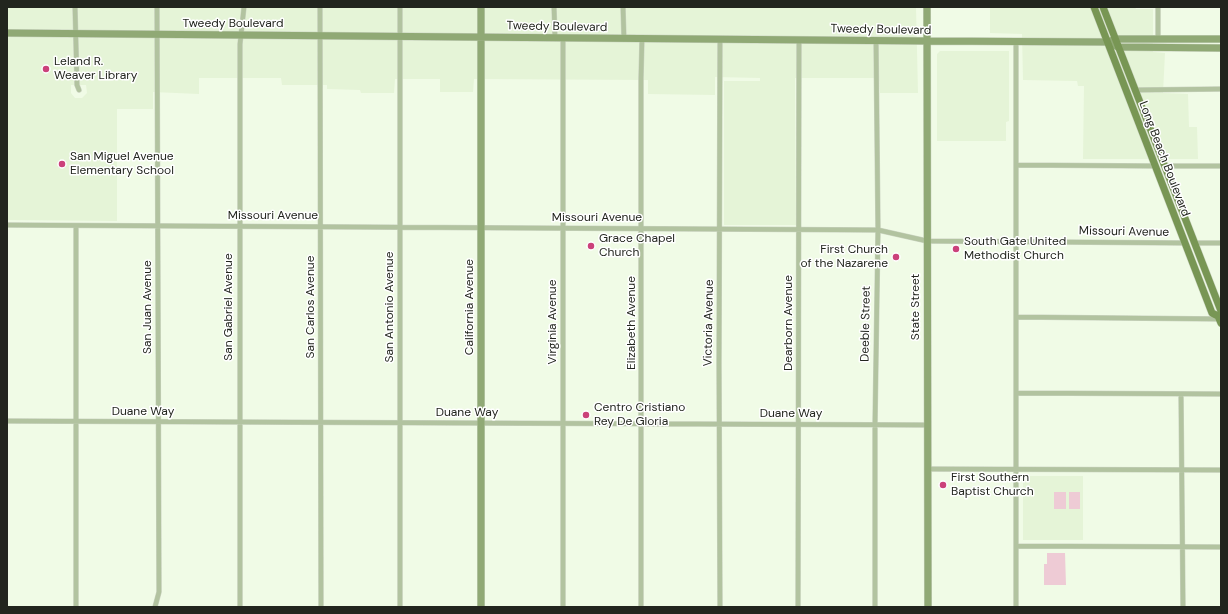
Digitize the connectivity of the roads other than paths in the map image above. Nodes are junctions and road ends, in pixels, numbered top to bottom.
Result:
1 (75, 7) edge
2 (157, 7) edge
3 (244, 7) edge
4 (320, 7) edge
5 (400, 7) edge
6 (481, 7) edge
7 (554, 7) edge
8 (623, 7) edge
9 (927, 7) edge
10 (1094, 7) edge
11 (1103, 7) edge
12 (1158, 7) edge
13 (7, 33) edge
14 (76, 33) junction
15 (158, 34) junction
16 (241, 35) junction
17 (321, 36) junction
18 (400, 36) junction
19 (482, 37) junction
20 (555, 37) junction
21 (563, 38) junction
22 (624, 39) junction
23 (642, 39) junction
24 (720, 39) junction
25 (1116, 39) junction
26 (1158, 39) junction
27 (799, 40) junction
28 (876, 40) junction
29 (1221, 40) edge
30 (927, 41) junction
31 (1016, 42) junction
32 (1107, 42) junction
33 (1118, 47) junction
34 (1221, 48) edge
35 (1221, 89) edge
36 (79, 90) dead end
37 (1136, 90) junction
38 (1016, 165) junction
39 (1155, 166) junction
40 (1165, 166) junction
41 (1221, 166) edge
42 (7, 225) edge
43 (76, 226) junction
44 (158, 226) junction
45 (239, 226) junction
46 (400, 226) junction
47 (321, 227) junction
48 (482, 228) junction
49 (563, 228) junction
50 (641, 229) junction
51 (720, 229) junction
52 (799, 229) junction
53 (878, 230) junction
54 (1016, 240) junction
55 (927, 241) junction
56 (1185, 243) junction
57 (1195, 243) junction
58 (1221, 243) edge
59 (1016, 317) junction
60 (1220, 317) edge
61 (1016, 393) junction
62 (1181, 394) junction
63 (1221, 394) edge
64 (7, 421) edge
65 (76, 421) junction
66 (159, 422) junction
67 (239, 422) junction
68 (320, 422) junction
69 (399, 423) junction
70 (482, 423) junction
71 (563, 423) junction
72 (642, 424) junction
73 (719, 424) junction
74 (798, 424) junction
75 (875, 424) junction
76 (927, 425) junction
77 (927, 469) junction
78 (1016, 470) junction
79 (1182, 470) junction
80 (1221, 470) edge
81 (1016, 546) junction
82 (1182, 547) junction
83 (1221, 547) edge
84 (76, 607) edge
85 (155, 607) edge
86 (240, 607) edge
87 (321, 607) edge
88 (400, 607) edge
89 (481, 607) edge
90 (563, 607) edge
91 (641, 607) edge
92 (720, 607) edge
93 (798, 607) edge
94 (875, 607) edge
95 (928, 607) edge
96 (1016, 607) edge
97 (1183, 607) edge

1 - 14 street
2 - 15 street, San Juan Avenue
3 - 16 street, San Gabriel Avenue
4 - 17 street, San Carlos Avenue
5 - 18 street, San Antonio Avenue
6 - 19 main road, California Avenue
7 - 20 street
8 - 22 street
9 - 30 main road, State Street
10 - 32 main road, Long Beach Boulevard
11 - 25 main road, Long Beach Boulevard
12 - 26 street
13 - 14 main road, Tweedy Boulevard
14 - 15 main road, Tweedy Boulevard
14 - 36 street
15 - 16 main road, Tweedy Boulevard
15 - 44 street, San Juan Avenue
16 - 17 main road, Tweedy Boulevard
16 - 45 street, San Gabriel Avenue
17 - 18 main road, Tweedy Boulevard
17 - 47 street, San Carlos Avenue
18 - 19 main road, Tweedy Boulevard
18 - 46 street, San Antonio Avenue
19 - 20 main road, Tweedy Boulevard
19 - 48 main road, California Avenue
20 - 21 main road, Tweedy Boulevard
21 - 22 main road, Tweedy Boulevard
21 - 49 street, Virginia Avenue
22 - 23 main road, Tweedy Boulevard
23 - 24 main road, Tweedy Boulevard
23 - 50 street, Elizabeth Avenue
24 - 27 main road, Tweedy Boulevard
24 - 51 street, Victoria Avenue
25 - 26 main road, Tweedy Boulevard
25 - 32 main road, Tweedy Boulevard
25 - 33 main road, Long Beach Boulevard
26 - 29 main road, Tweedy Boulevard
27 - 28 main road, Tweedy Boulevard
27 - 52 street, Dearborn Avenue
28 - 30 main road, Tweedy Boulevard
28 - 53 street, Deeble Street
30 - 31 main road, Tweedy Boulevard
30 - 55 main road, State Street
31 - 32 main road, Tweedy Boulevard
31 - 38 street
32 - 33 main road, Tweedy Boulevard
32 - 39 main road, Long Beach Boulevard
33 - 34 main road, Tweedy Boulevard
33 - 37 main road, Long Beach Boulevard
35 - 37 street
37 - 40 main road, Long Beach Boulevard
38 - 39 street
38 - 54 street
39 - 56 main road, Long Beach Boulevard
40 - 41 street
40 - 57 main road, Long Beach Boulevard
42 - 43 street, Missouri Avenue
43 - 44 street, Missouri Avenue
43 - 65 street
44 - 45 street, Missouri Avenue
44 - 66 street, San Juan Avenue
45 - 47 street, Missouri Avenue
45 - 67 street, San Gabriel Avenue
46 - 47 street, Missouri Avenue
46 - 48 street, Missouri Avenue
46 - 69 street, San Antonio Avenue
47 - 68 street, San Carlos Avenue
48 - 49 street, Missouri Avenue
48 - 70 main road, California Avenue
49 - 50 street, Missouri Avenue
49 - 71 street, Virginia Avenue
50 - 51 street, Missouri Avenue
50 - 72 street, Elizabeth Avenue
51 - 52 street, Missouri Avenue
51 - 73 street, Victoria Avenue
52 - 53 street, Missouri Avenue
52 - 74 street, Dearborn Avenue
53 - 55 street, Missouri Avenue
53 - 75 street, Deeble Street
54 - 55 street, Missouri Avenue
54 - 56 street, Missouri Avenue
54 - 59 street
55 - 76 main road, State Street
56 - 60 main road, Long Beach Boulevard
57 - 58 street
57 - 60 main road, Long Beach Boulevard
59 - 60 street
59 - 61 street
61 - 62 street
61 - 78 street
62 - 63 street
62 - 79 street
64 - 65 street, Duane Way
65 - 66 street, Duane Way
65 - 84 street
66 - 67 street, Duane Way
66 - 85 street, San Juan Avenue
67 - 68 street, Duane Way
67 - 86 street, San Gabriel Avenue
68 - 69 street, Duane Way
68 - 87 street, San Carlos Avenue
69 - 70 street, Duane Way
69 - 88 street, San Antonio Avenue
70 - 71 street, Duane Way
70 - 89 main road, California Avenue
71 - 72 street, Duane Way
71 - 90 street, Virginia Avenue
72 - 73 street, Duane Way
72 - 91 street, Elizabeth Avenue
73 - 74 street, Duane Way
73 - 92 street, Victoria Avenue
74 - 75 street, Duane Way
74 - 93 street, Dearborn Avenue
75 - 76 street, Duane Way
75 - 94 street, Deeble Street
76 - 77 main road, State Street
77 - 78 street
77 - 95 main road, State Street
78 - 79 street
78 - 81 street
79 - 80 street
79 - 82 street
81 - 82 street
81 - 96 street
82 - 83 street
82 - 97 street

